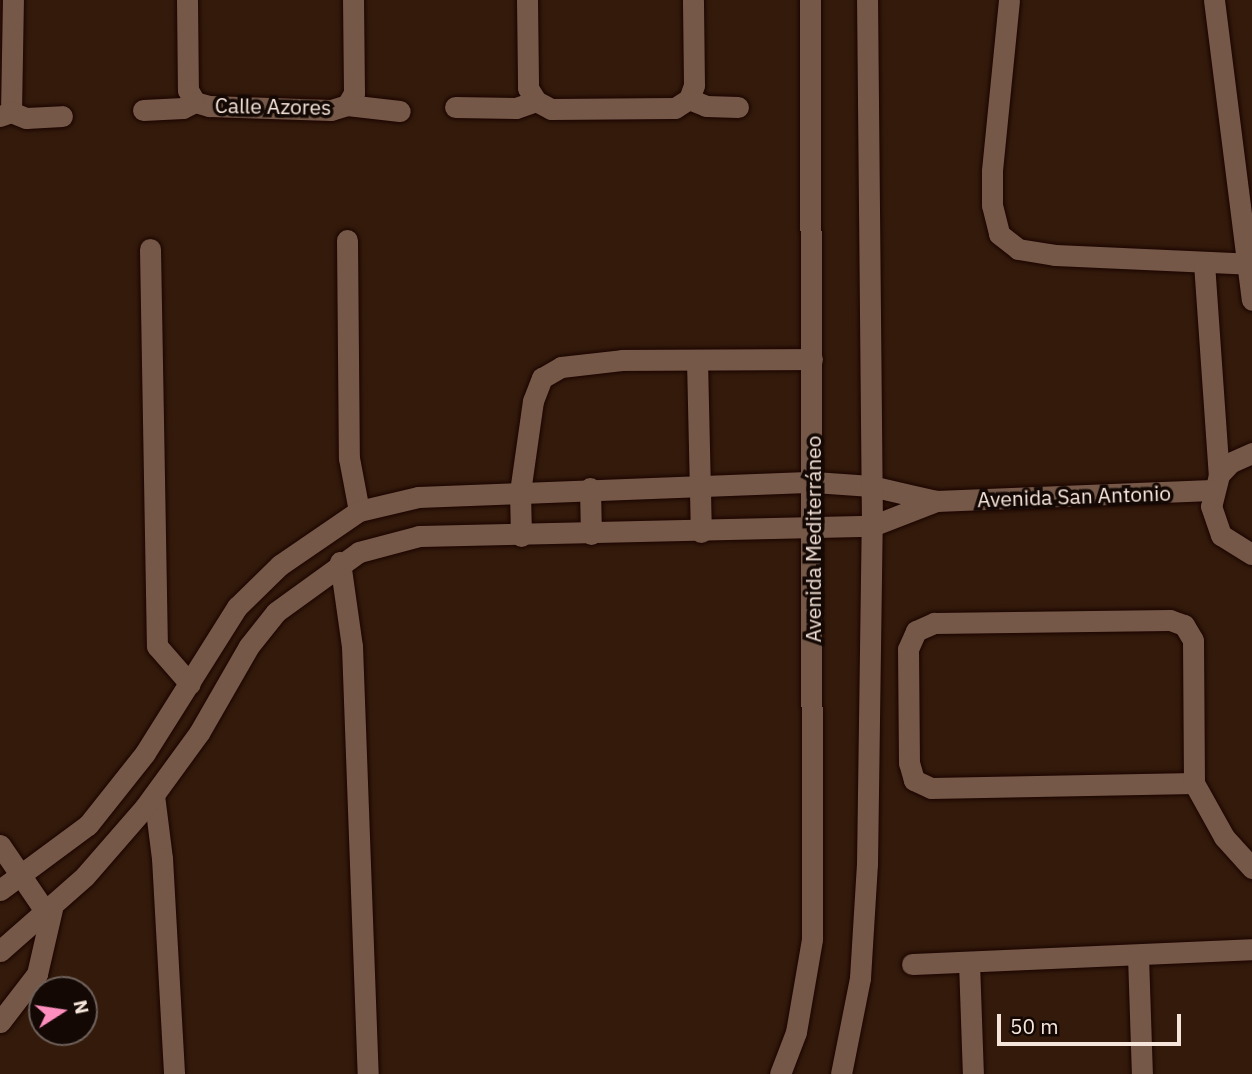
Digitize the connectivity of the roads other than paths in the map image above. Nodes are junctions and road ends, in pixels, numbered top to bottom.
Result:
1 (13, 0) edge
2 (187, 0) edge
3 (353, 0) edge
4 (527, 0) edge
5 (693, 0) edge
6 (810, 0) edge
7 (867, 0) edge
8 (1009, 0) edge
9 (1214, 0) edge
10 (689, 99) junction
11 (195, 102) junction
12 (537, 102) junction
13 (347, 105) junction
14 (455, 107) dead end
15 (738, 107) dead end
16 (143, 110) dead end
17 (400, 111) dead end
18 (5, 114) edge
19 (62, 116) dead end
20 (347, 240) dead end
21 (150, 249) dead end
22 (1204, 263) junction
23 (1250, 264) junction
24 (1252, 300) edge
25 (812, 359) junction
26 (697, 360) junction
27 (1252, 453) edge
28 (814, 482) junction
29 (1216, 483) junction
30 (701, 485) junction
31 (871, 486) junction
32 (590, 488) junction
33 (520, 492) junction
34 (936, 501) junction
35 (359, 511) junction
36 (872, 526) junction
37 (813, 528) junction
38 (701, 532) junction
39 (591, 534) junction
40 (521, 536) junction
41 (1252, 554) edge
42 (340, 562) junction
43 (190, 684) junction
44 (1194, 783) junction
45 (154, 795) junction
46 (0, 845) edge
47 (1252, 867) edge
48 (21, 876) junction
49 (0, 890) edge
50 (50, 911) junction
51 (1252, 949) edge
52 (0, 951) edge
53 (1138, 956) junction
54 (969, 962) junction
55 (912, 964) dead end
56 (0, 1022) edge
57 (174, 1074) edge
58 (368, 1074) edge
59 (780, 1074) edge
60 (841, 1074) edge
61 (973, 1074) edge
62 (1142, 1074) edge

1 - 18 street
2 - 11 street, Calle Azores
3 - 13 street, Calle Azores
4 - 12 street
5 - 10 street
6 - 25 street, Avenida Mediterráneo
7 - 31 street
8 - 22 street
9 - 23 street
10 - 12 street
10 - 15 street
11 - 13 street, Calle Azores
11 - 16 street
12 - 14 street
13 - 17 street
18 - 19 street
20 - 35 street
21 - 43 street
22 - 23 street
22 - 29 street
23 - 24 street
25 - 26 street
25 - 28 street, Avenida Mediterráneo
26 - 30 street
26 - 33 street
27 - 29 street
28 - 30 street, Avenida San Antonio
28 - 31 street, Avenida San Antonio
28 - 37 street, Avenida Mediterráneo
29 - 34 street, Avenida San Antonio
29 - 41 street
30 - 32 street, Avenida San Antonio
30 - 38 street
31 - 34 street, Avenida San Antonio
31 - 36 street
32 - 33 street, Avenida San Antonio
32 - 39 street
33 - 35 street, Avenida San Antonio
33 - 40 street
34 - 36 street, Avenida San Antonio
35 - 43 street
36 - 37 street, Avenida San Antonio
36 - 60 street
37 - 38 street, Avenida San Antonio
37 - 59 street, Avenida Mediterráneo
38 - 39 street, Avenida San Antonio
39 - 40 street, Avenida San Antonio
40 - 42 street, Avenida San Antonio
42 - 45 street, Avenida San Antonio
42 - 58 street
43 - 48 street
44 - 44 street
44 - 47 street
45 - 50 street, Avenida San Antonio
45 - 57 street
46 - 48 street
48 - 49 street
48 - 50 street
50 - 52 street, Avenida San Antonio
50 - 56 street
51 - 53 street
53 - 54 street
53 - 62 street
54 - 55 street
54 - 61 street

